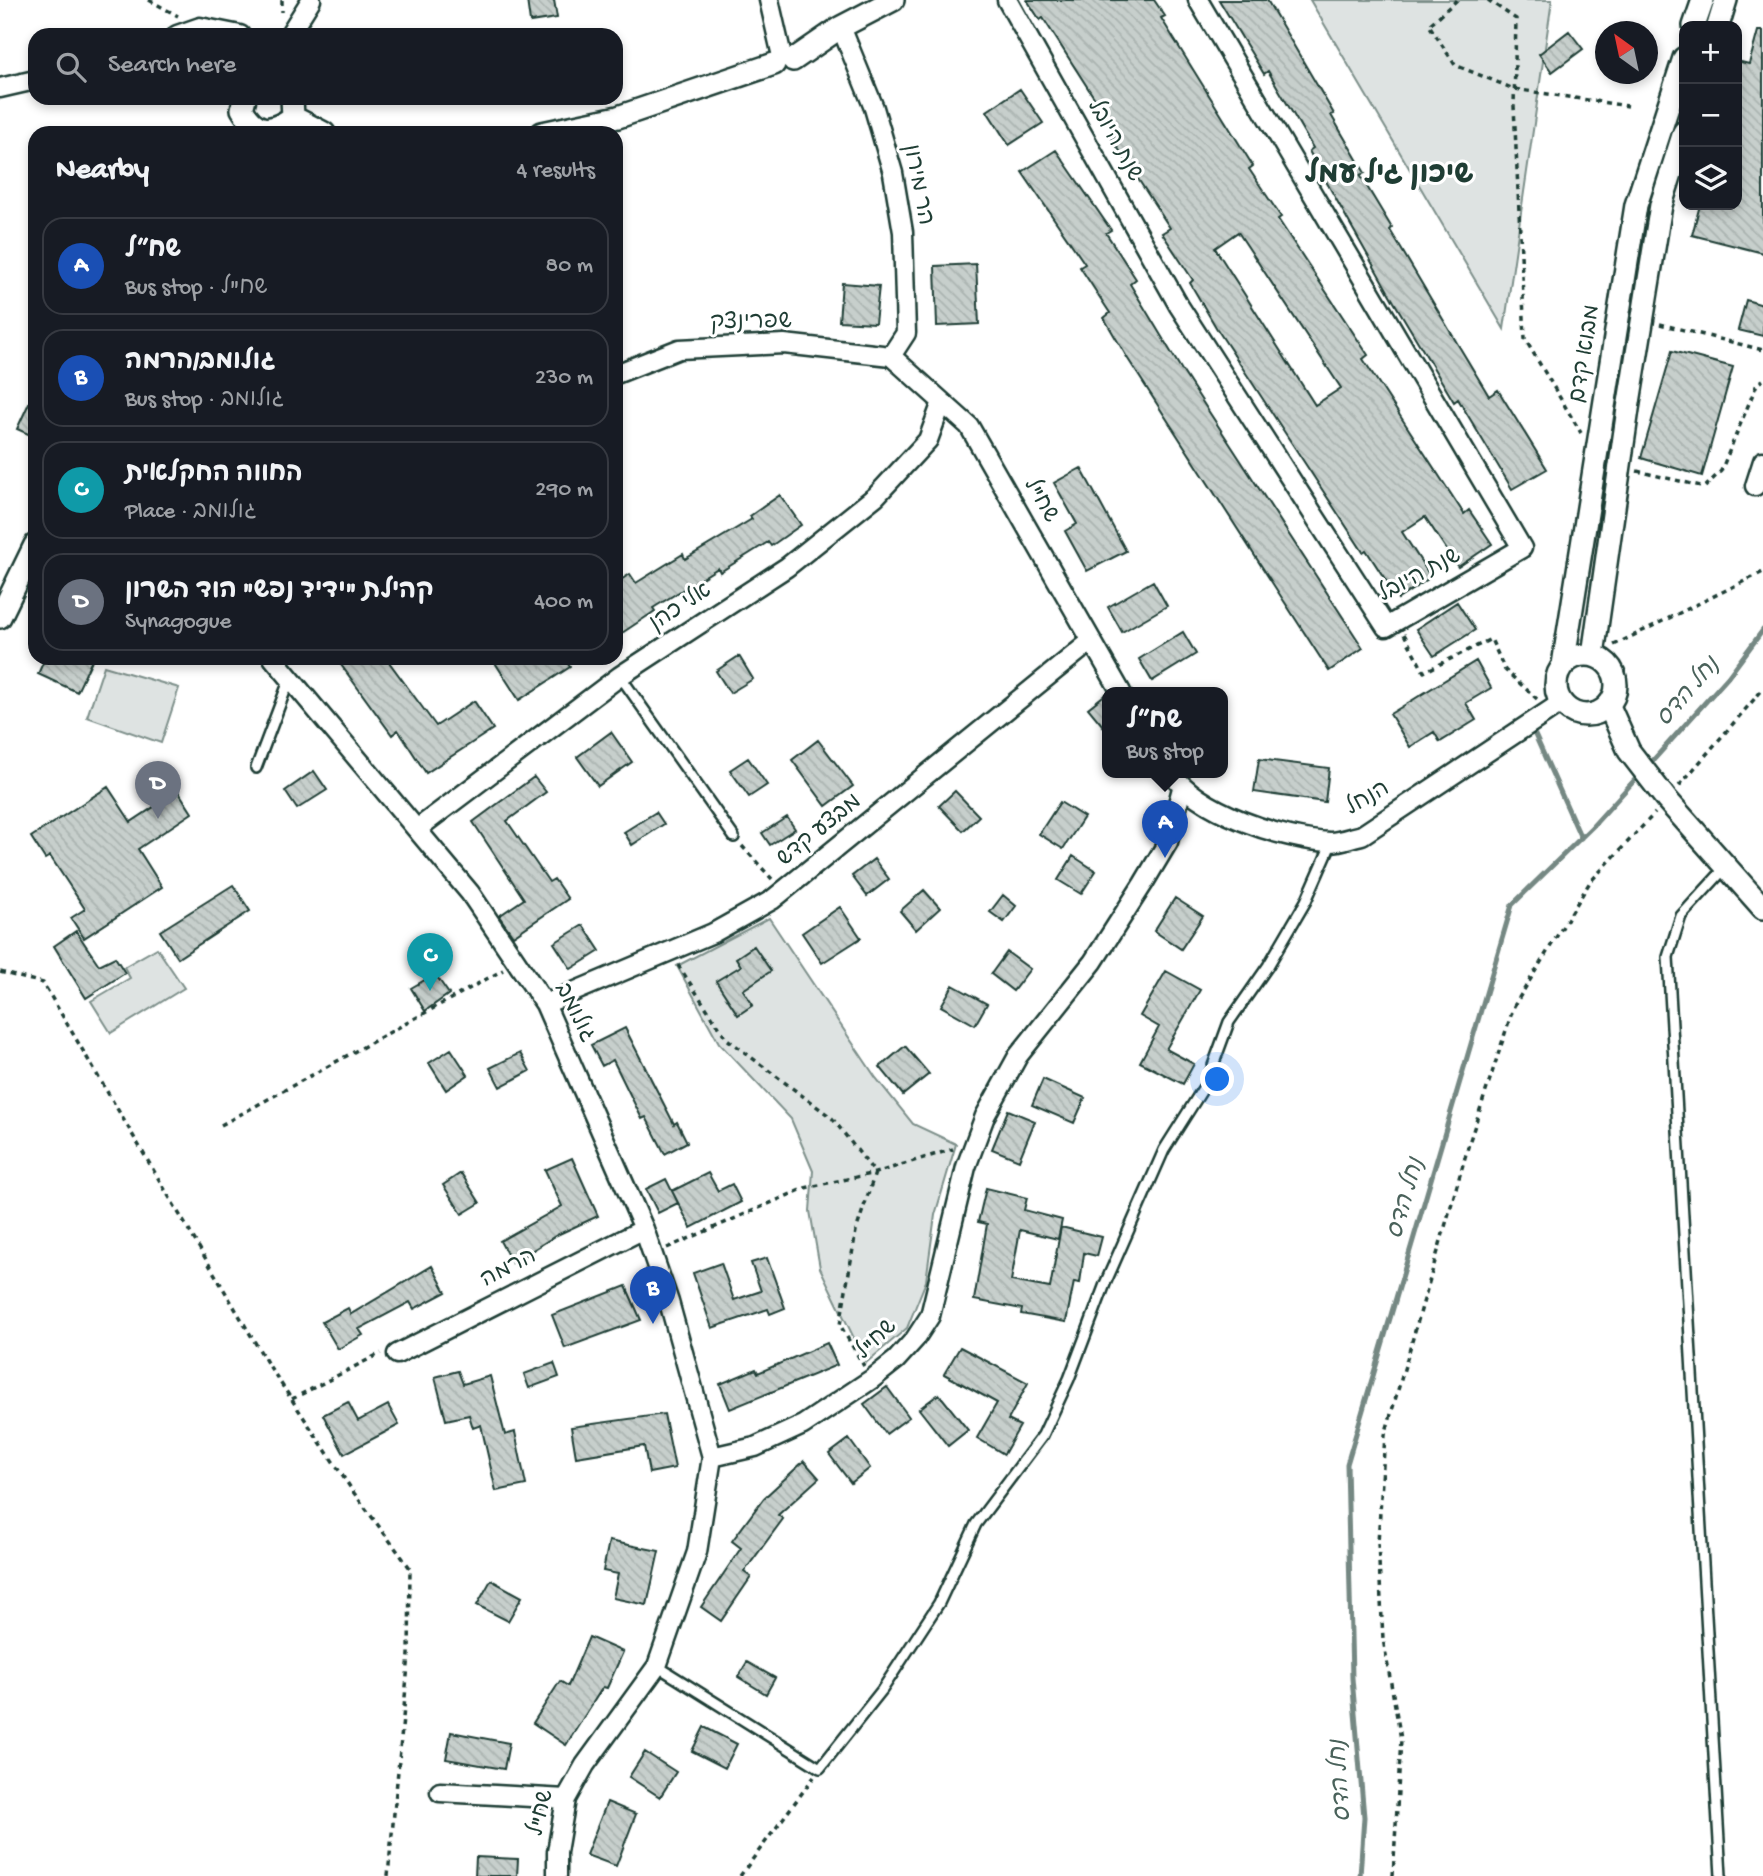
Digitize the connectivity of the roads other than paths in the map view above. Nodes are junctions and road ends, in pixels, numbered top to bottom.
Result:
1 (311, 0) edge
2 (769, 0) edge
3 (894, 0) edge
4 (1007, 0) edge
5 (1198, 0) edge
6 (1703, 0) edge
7 (1726, 0) edge
8 (1697, 21) edge
9 (1720, 21) edge
10 (841, 27) junction
11 (293, 28) edge
12 (783, 59) junction
13 (1679, 73) edge
14 (28, 82) edge
15 (0, 88) edge
16 (243, 105) edge
17 (293, 108) edge
18 (246, 126) edge
19 (280, 126) edge
20 (315, 126) edge
21 (575, 126) edge
22 (1679, 147) edge
23 (891, 356) junction
24 (623, 371) edge
25 (942, 402) junction
26 (1763, 461) edge
27 (1755, 486) dead end
28 (28, 565) edge
29 (0, 617) edge
30 (1090, 642) junction
31 (1593, 655) junction
32 (279, 665) edge
33 (1563, 665) junction
34 (620, 676) junction
35 (290, 678) junction
36 (1118, 687) edge
37 (1609, 706) junction
38 (1555, 707) junction
39 (256, 768) dead end
40 (1175, 778) edge
41 (1182, 788) junction
42 (417, 829) junction
43 (734, 837) road end
44 (1332, 842) junction
45 (1726, 867) junction
46 (1763, 908) edge
47 (1763, 919) edge
48 (545, 1004) junction
49 (644, 1229) junction
50 (397, 1354) road end
51 (712, 1457) junction
52 (657, 1666) junction
53 (440, 1792) dead end
54 (566, 1799) junction
55 (557, 1876) edge
56 (1721, 1876) edge

1 - 11 street
2 - 12 street
3 - 10 street
4 - 5 street, שנת היובל
6 - 8 street
7 - 9 street
10 - 12 street
10 - 23 street, הר מירון
12 - 21 street
13 - 33 street, מבוא קדם
14 - 15 street
16 - 18 street
17 - 19 street
17 - 20 street
22 - 31 street
23 - 24 street, שפרינצק
23 - 25 street, שח"ל
25 - 30 street, שח"ל
25 - 34 street, אלי כהן
26 - 27 street
28 - 29 street
30 - 36 street, שח"ל
30 - 48 street, מבצע קדש
31 - 33 street
31 - 37 street
32 - 35 street, גולומב
33 - 38 street
34 - 42 street, אלי כהן
34 - 43 lane
35 - 39 lane
35 - 42 street, גולומב
37 - 38 street
37 - 45 street
38 - 44 street, הנחל
40 - 41 street
41 - 44 street, הנחל
41 - 51 street, שח"ל
42 - 48 street, גולומב
44 - 52 lane
45 - 46 street
45 - 47 street
45 - 56 lane
48 - 49 street, גולומב
49 - 50 street, הרמה
49 - 51 street, גולומב
51 - 52 street, שח"ל
52 - 54 street, שח"ל
53 - 54 street
54 - 55 street, שח"ל

